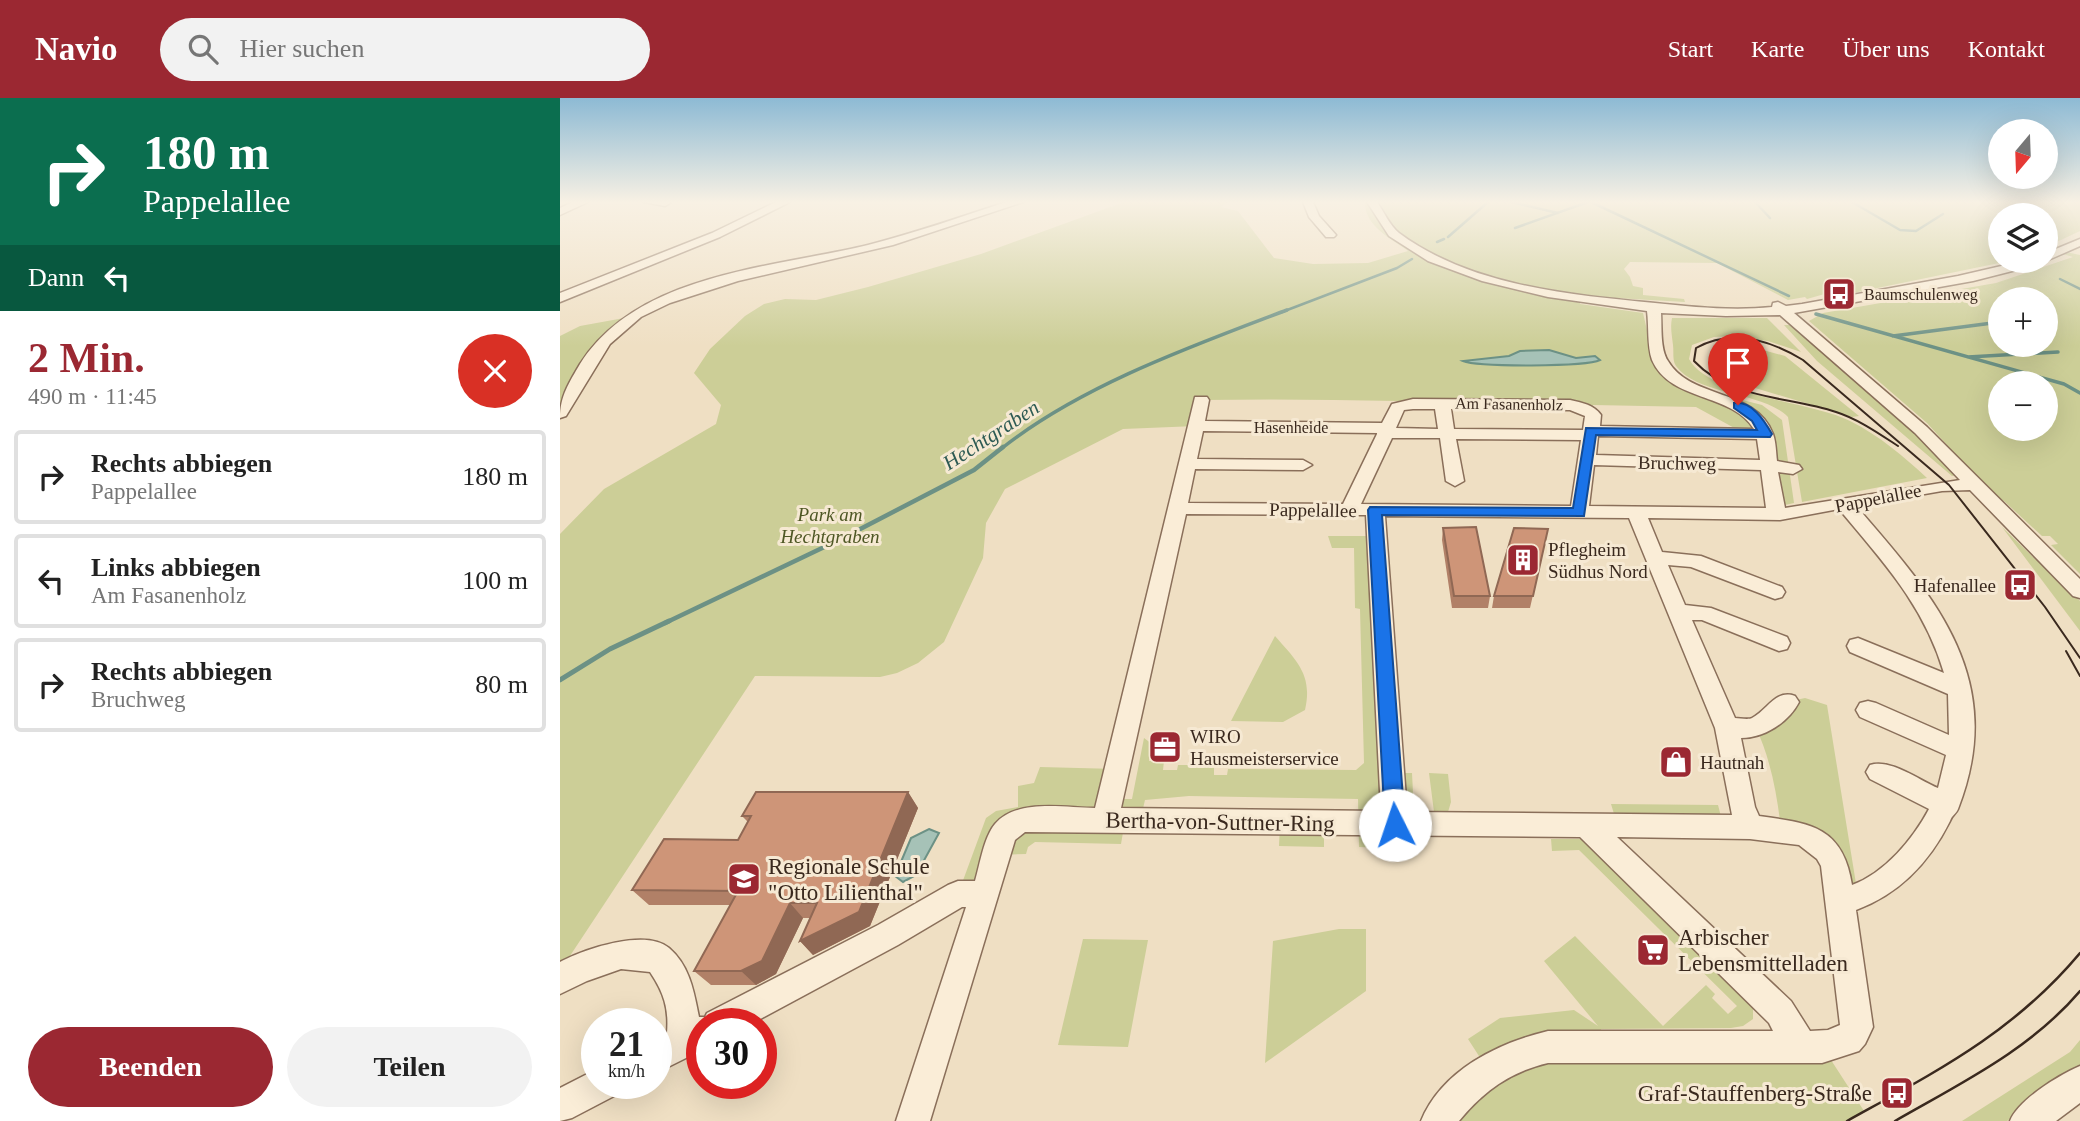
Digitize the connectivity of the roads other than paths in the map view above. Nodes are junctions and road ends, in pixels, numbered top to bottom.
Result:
1 (678, 250) edge
2 (858, 250) edge
3 (1420, 250) edge
4 (1990, 273) edge
5 (563, 295) edge
6 (1653, 307) junction
7 (1779, 308) junction
8 (1201, 400) dead end
9 (1443, 404) junction
10 (560, 413) edge
11 (1195, 426) junction
12 (1386, 430) junction
13 (1590, 433) junction
14 (1449, 434) junction
15 (1765, 434) junction
16 (1587, 460) junction
17 (1188, 464) junction
18 (1303, 465) dead end
19 (1768, 465) junction
20 (1793, 469) dead end
21 (1455, 481) dead end
22 (1975, 484) junction
23 (1845, 505) junction
24 (1178, 508) junction
25 (1349, 510) junction
26 (1375, 510) junction
27 (1579, 513) junction
28 (1636, 513) junction
29 (1780, 514) junction
30 (1655, 558) junction
31 (2080, 591) edge
32 (1775, 592) dead end
33 (1678, 612) junction
34 (1779, 643) dead end
35 (1858, 646) dead end
36 (1959, 689) junction
37 (1787, 702) dead end
38 (1868, 709) dead end
39 (1727, 728) junction
40 (1961, 751) junction
41 (1879, 772) dead end
42 (1947, 806) junction
43 (1105, 820) junction
44 (1395, 825) junction
45 (1587, 826) junction
46 (1750, 828) junction
47 (985, 894) junction
48 (1841, 902) junction
49 (560, 979) edge
50 (749, 1008) edge
51 (680, 1044) edge
52 (1801, 1047) junction
53 (2080, 1083) edge
54 (581, 1095) edge
55 (560, 1106) edge
56 (913, 1121) edge
57 (1438, 1121) edge
58 (2027, 1121) edge

1 - 5 street
2 - 10 street
3 - 6 street
4 - 7 street
6 - 7 street
6 - 15 street
7 - 22 street
8 - 11 street
9 - 12 street, Am Fasanenholz
9 - 13 street, Am Fasanenholz
9 - 14 street, Am Fasanenholz
11 - 12 street, Hasenheide
11 - 17 street
12 - 14 street, Am Fasanenholz
12 - 25 street, Am Fasanenholz
13 - 14 street, Am Fasanenholz
13 - 15 street, Bruchweg
13 - 16 street
14 - 21 street, Am Fasanenholz
15 - 19 street
16 - 19 street, Bruchweg
16 - 27 street
17 - 18 street, Hasenheide
17 - 24 street
19 - 20 street, Bruchweg
19 - 29 street
22 - 23 street, Pappelallee
22 - 31 street
23 - 29 street, Pappelallee
23 - 36 street
24 - 25 street, Pappelallee
24 - 43 street
25 - 26 street, Pappelallee
26 - 27 street, Pappelallee
26 - 44 street
27 - 28 street, Pappelallee
28 - 29 street, Pappelallee
28 - 30 street
30 - 32 street
30 - 33 street
33 - 34 street
33 - 39 street
35 - 36 street
36 - 40 street
37 - 39 street
38 - 40 street
39 - 46 street
40 - 42 street
41 - 42 street
42 - 48 street
43 - 44 street, Bertha-von-Suttner-Ring
43 - 47 street, Bertha-von-Suttner-Ring
44 - 45 street, Bertha-von-Suttner-Ring
45 - 46 street, Bertha-von-Suttner-Ring
45 - 52 street
46 - 48 street, Bertha-von-Suttner-Ring
47 - 50 street
47 - 56 street, Bertha-von-Suttner-Ring
48 - 52 street, Bertha-von-Suttner-Ring
49 - 51 street
52 - 57 street, Bertha-von-Suttner-Ring
53 - 58 street
54 - 55 street

